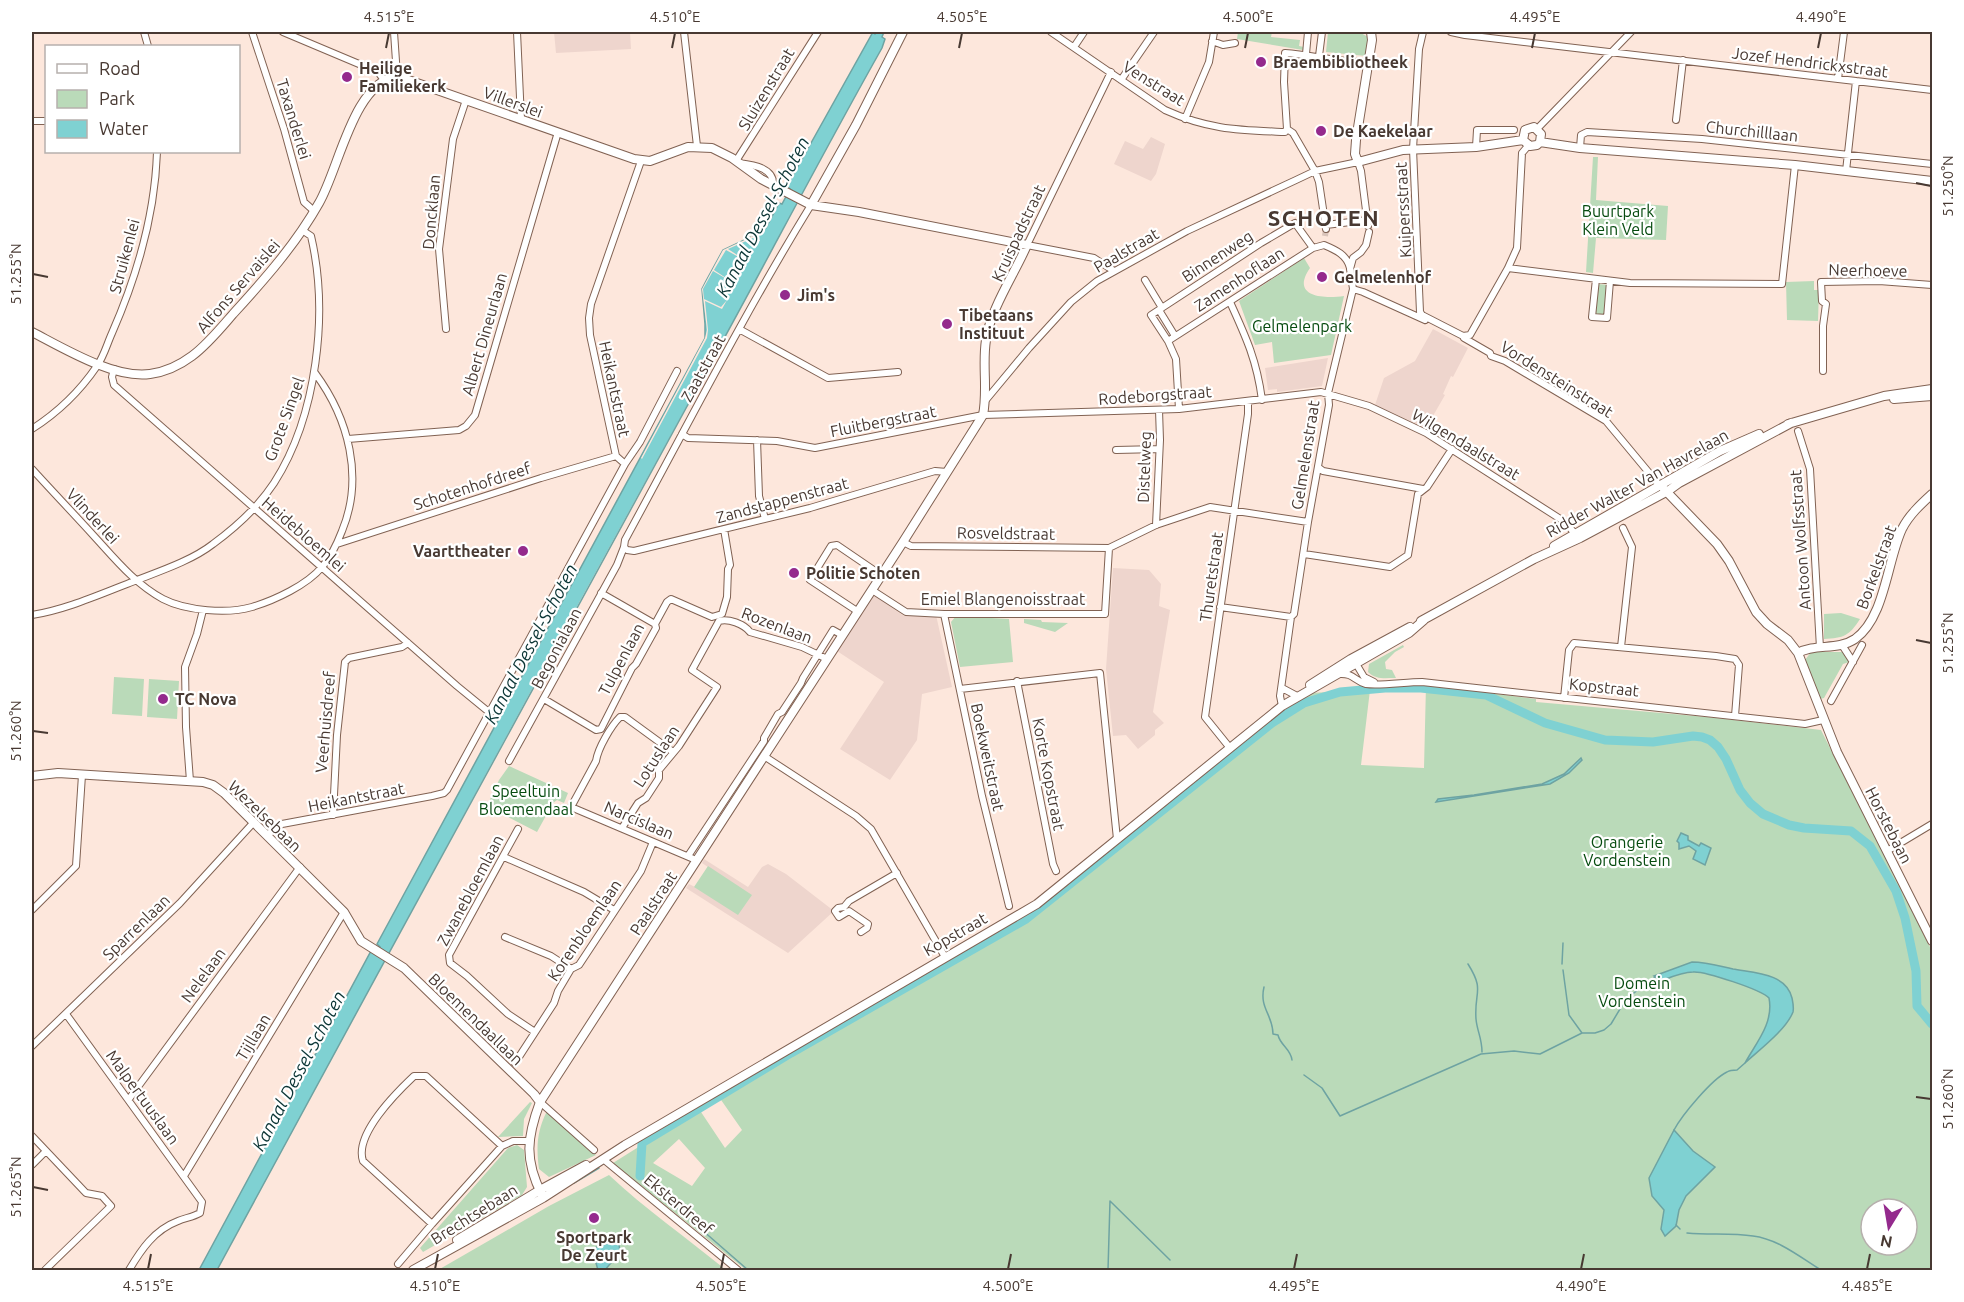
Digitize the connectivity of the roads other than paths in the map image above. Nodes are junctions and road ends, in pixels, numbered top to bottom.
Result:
1 (252, 32) edge
2 (283, 32) edge
3 (394, 32) edge
4 (517, 32) edge
5 (684, 32) edge
6 (818, 32) edge
7 (903, 32) edge
8 (1051, 32) edge
9 (1084, 32) edge
10 (1154, 32) edge
11 (1214, 32) edge
12 (1308, 32) edge
13 (1322, 32) edge
14 (1371, 32) edge
15 (1423, 32) edge
16 (1451, 32) edge
17 (1631, 32) edge
18 (1843, 32) edge
19 (1212, 41) junction
20 (1235, 43) dead end
21 (1074, 47) junction
22 (1612, 53) junction
23 (1306, 54) junction
24 (1319, 56) junction
25 (1683, 60) junction
26 (1369, 62) junction
27 (1111, 72) junction
28 (397, 76) junction
29 (1838, 79) junction
30 (384, 80) junction
31 (1121, 80) junction
32 (1856, 81) junction
33 (1932, 90) edge
34 (466, 100) junction
35 (521, 119) junction
36 (1185, 119) junction
37 (1676, 120) dead end
38 (1287, 129) junction
39 (1538, 129) junction
40 (1514, 130) dead end
41 (558, 132) junction
42 (1540, 142) junction
43 (1525, 143) junction
44 (697, 146) junction
45 (1476, 147) junction
46 (1580, 148) junction
47 (1413, 149) junction
48 (158, 153) edge
49 (1848, 156) junction
50 (641, 161) junction
51 (738, 162) junction
52 (1358, 162) junction
53 (1932, 164) edge
54 (1795, 165) junction
55 (1315, 171) junction
56 (1846, 171) junction
57 (1932, 181) edge
58 (805, 203) junction
59 (314, 211) junction
60 (1368, 226) junction
61 (302, 230) junction
62 (1326, 230) junction
63 (1324, 244) junction
64 (1027, 245) junction
65 (1313, 248) junction
66 (1508, 268) junction
67 (1350, 269) junction
68 (1114, 271) junction
69 (1596, 279) junction
70 (1145, 280) dead end
71 (1610, 281) junction
72 (1932, 285) edge
73 (1353, 290) junction
74 (1230, 302) junction
75 (1160, 309) junction
76 (446, 329) dead end
77 (739, 329) junction
78 (32, 332) edge
79 (1175, 336) junction
80 (1168, 340) junction
81 (99, 363) junction
82 (114, 369) junction
83 (677, 370) dead end
84 (1823, 371) dead end
85 (898, 372) dead end
86 (315, 373) junction
87 (1932, 389) edge
88 (1328, 393) junction
89 (1932, 396) edge
90 (1262, 400) junction
91 (986, 401) junction
92 (1248, 401) junction
93 (1866, 401) junction
94 (1179, 409) junction
95 (1159, 410) junction
96 (983, 415) junction
97 (32, 429) edge
98 (1798, 431) dead end
99 (682, 434) junction
100 (348, 439) junction
101 (757, 440) junction
102 (1160, 449) junction
103 (1452, 449) junction
104 (1116, 450) dead end
105 (616, 456) junction
106 (625, 464) junction
107 (1319, 468) junction
108 (32, 469) edge
109 (947, 472) junction
110 (1423, 489) junction
111 (1664, 489) junction
112 (1932, 494) edge
113 (253, 508) junction
114 (1234, 511) junction
115 (765, 519) junction
116 (1308, 522) junction
117 (1156, 525) junction
118 (1623, 528) dead end
119 (724, 529) junction
120 (1576, 536) junction
121 (903, 542) junction
122 (337, 544) junction
123 (624, 547) junction
124 (1109, 548) junction
125 (1304, 554) junction
126 (322, 568) junction
127 (880, 575) junction
128 (136, 580) junction
129 (872, 590) junction
130 (601, 593) junction
131 (671, 599) joint
132 (1220, 607) junction
133 (202, 610) junction
134 (857, 611) junction
135 (944, 614) junction
136 (32, 615) edge
137 (1291, 617) junction
138 (655, 624) junction
139 (842, 635) junction
140 (408, 643) junction
141 (1842, 645) junction
142 (1862, 645) dead end
143 (1621, 647) junction
144 (1821, 648) junction
145 (1798, 653) junction
146 (817, 655) junction
147 (827, 659) junction
148 (1853, 662) junction
149 (1353, 666) junction
150 (1017, 681) junction
151 (1381, 683) junction
152 (1282, 688) junction
153 (960, 689) junction
154 (1297, 696) junction
155 (710, 697) joint
156 (1564, 698) junction
157 (544, 699) junction
158 (1830, 701) dead end
159 (1282, 706) junction
160 (490, 713) junction
161 (1735, 716) junction
162 (1823, 720) junction
163 (1230, 748) junction
164 (674, 752) junction
165 (764, 756) junction
166 (509, 761) dead end
167 (82, 775) junction
168 (32, 776) edge
169 (190, 781) junction
170 (571, 807) joint
171 (333, 815) junction
172 (254, 822) junction
173 (1932, 824) edge
174 (622, 828) junction
175 (518, 829) dead end
176 (267, 835) junction
177 (1117, 839) junction
178 (653, 842) junction
179 (1887, 851) junction
180 (504, 857) junction
181 (692, 858) junction
182 (300, 867) junction
183 (1056, 871) dead end
184 (897, 873) junction
185 (1009, 906) dead end
186 (32, 910) edge
187 (614, 910) junction
188 (344, 912) junction
189 (861, 932) dead end
190 (504, 937) dead end
191 (1932, 941) edge
192 (371, 948) joint
193 (945, 957) junction
194 (571, 969) junction
195 (66, 1014) junction
196 (535, 1032) junction
197 (32, 1046) edge
198 (515, 1063) dead end
199 (129, 1099) junction
200 (540, 1102) junction
201 (32, 1136) edge
202 (528, 1141) junction
203 (502, 1146) junction
204 (594, 1150) dead end
205 (46, 1151) junction
206 (603, 1159) junction
207 (32, 1165) edge
208 (184, 1176) junction
209 (542, 1194) junction
210 (432, 1224) junction
211 (398, 1264) dead end
212 (45, 1270) edge
213 (129, 1270) edge
214 (413, 1270) edge
215 (738, 1270) edge

1 - 59 street, Taxanderlei
2 - 30 street
3 - 28 street
4 - 35 street
5 - 44 street
6 - 51 street, Sluizenstraat
7 - 58 street
8 - 21 street, Venstraat
9 - 21 street
10 - 31 street
11 - 19 street
12 - 23 street
13 - 24 street
14 - 26 street
15 - 47 street, Kuipersstraat
16 - 22 street, Jozef Hendrickxstraat
17 - 22 street
18 - 29 street
19 - 20 street
19 - 36 street
21 - 27 street, Venstraat
22 - 25 street, Jozef Hendrickxstraat
22 - 39 street
23 - 24 street
23 - 38 street
24 - 26 street
25 - 29 street, Jozef Hendrickxstraat
25 - 37 street
26 - 52 street
27 - 31 street, Venstraat
27 - 64 street, Kruispadstraat
28 - 30 street
28 - 34 street, Villerslei
29 - 32 street, Jozef Hendrickxstraat
30 - 59 street, Alfons Servaislei
31 - 36 street, Venstraat
32 - 33 street, Jozef Hendrickxstraat
32 - 49 street
34 - 35 street, Villerslei
34 - 76 street, Doncklaan
35 - 41 street, Villerslei
36 - 38 street, Venstraat
38 - 55 street
39 - 42 street
39 - 43 street
40 - 45 street
41 - 50 street, Villerslei
41 - 100 street, Albert Dineurlaan
42 - 43 street
42 - 46 street, Churchilllaan
43 - 45 street
43 - 66 street
44 - 50 street
44 - 51 street
45 - 47 street
46 - 49 street, Churchilllaan
46 - 54 street, Churchilllaan
47 - 52 street
47 - 66 street, Kuipersstraat
48 - 81 street, Struikenlei
49 - 53 street, Churchilllaan
49 - 56 street
50 - 105 street, Heikantstraat
51 - 58 street
52 - 55 street
52 - 60 street
54 - 56 street, Churchilllaan
54 - 71 street
55 - 62 street
55 - 68 street, Paalstraat
56 - 57 street, Churchilllaan
58 - 64 street
58 - 77 street, Zaatstraat
59 - 61 street, Alfons Servaislei
60 - 62 street
60 - 67 street
61 - 82 street, Alfons Servaislei
61 - 86 street, Grote Singel
62 - 63 street
63 - 65 street, Zamenhoflaan
63 - 67 street
64 - 68 street
64 - 91 street, Kruispadstraat
65 - 74 street, Zamenhoflaan
65 - 75 street, Binnenweg
66 - 69 street
67 - 73 street, Gelmelenstraat
68 - 91 street, Paalstraat
69 - 71 street
69 - 71 street
70 - 75 street
72 - 84 street, Neerhoeve
73 - 88 street, Gelmelenstraat
73 - 111 street, Vordensteinstraat
74 - 79 street, Zamenhoflaan
74 - 90 street
75 - 79 street
75 - 80 street
77 - 85 street
77 - 99 street, Zaatstraat
78 - 81 street, Alfons Servaislei
79 - 80 street, Zamenhoflaan
80 - 94 street
81 - 82 street, Alfons Servaislei
81 - 97 street, Struikenlei
82 - 113 street, Heidebloemlei
83 - 106 street
86 - 100 street
86 - 113 street, Grote Singel
87 - 93 main road, Ridder Walter Van Havrelaan
88 - 90 street, Rodeborgstraat
88 - 103 street, Wilgendaalstraat
88 - 107 street, Gelmelenstraat
89 - 93 main road, Ridder Walter Van Havrelaan
90 - 92 street, Rodeborgstraat
91 - 96 street, Kruispadstraat
92 - 94 street, Rodeborgstraat
92 - 114 street, Thuretstraat
93 - 111 main road, Ridder Walter Van Havrelaan
94 - 95 street, Rodeborgstraat
95 - 96 street, Rodeborgstraat
95 - 102 street, Distelweg
96 - 101 street, Fluitbergstraat
96 - 109 street, Paalstraat
98 - 144 street, Antoon Wolfsstraat
99 - 101 street, Fluitbergstraat
99 - 123 street, Zaatstraat
100 - 122 street
101 - 115 street
102 - 104 street
102 - 117 street, Distelweg
103 - 110 street
103 - 120 street, Wilgendaalstraat
105 - 106 street, Heikantstraat
105 - 122 street, Schotenhofdreef
106 - 160 street, Heikantstraat
107 - 110 street
107 - 116 street, Gelmelenstraat
108 - 128 street, Vlinderlei
109 - 115 street, Zandstappenstraat
109 - 121 street, Paalstraat
110 - 125 street
111 - 120 main road, Ridder Walter Van Havrelaan
111 - 145 street, Vordensteinstraat
112 - 141 street, Borkelstraat
113 - 126 street, Heidebloemlei
113 - 128 street, Grote Singel
114 - 116 street
114 - 117 street
114 - 132 street, Thuretstraat
115 - 119 street, Zandstappenstraat
116 - 125 street, Gelmelenstraat
117 - 124 street
118 - 143 street
119 - 123 street, Zandstappenstraat
119 - 131 street, Rozenlaan
120 - 149 main road, Ridder Walter Van Havrelaan
121 - 124 street, Rosveldstraat
121 - 127 street, Paalstraat
122 - 126 street
123 - 130 street, Begonialaan
124 - 135 street, Emiel Blangenoisstraat
125 - 137 street, Gelmelenstraat
126 - 133 street, Vlinderlei
126 - 140 street, Heidebloemlei
127 - 129 street, Paalstraat
127 - 134 street
128 - 133 street, Vlinderlei
128 - 136 street, Grote Singel
129 - 134 street, Paalstraat
129 - 135 street, Emiel Blangenoisstraat
130 - 138 street
130 - 157 street, Begonialaan
131 - 138 street, Tulpenlaan
132 - 137 street
132 - 163 street, Thuretstraat
133 - 169 street
134 - 139 street, Paalstraat
135 - 153 street, Boekweitstraat
137 - 152 street, Gelmelenstraat
138 - 157 street, Tulpenlaan
139 - 146 street, Paalstraat
139 - 147 street, Paalstraat
140 - 160 street, Heidebloemlei
140 - 171 street, Veerhuisdreef
141 - 144 street, Borkelstraat
141 - 148 street
142 - 148 street
143 - 156 street
143 - 161 street
144 - 145 street, Borkelstraat
145 - 162 street, Vordensteinstraat
146 - 147 street, Rozenlaan
146 - 155 street, Rozenlaan
146 - 181 street, Paalstraat
147 - 165 street, Paalstraat
148 - 158 street
149 - 151 street
149 - 151 street, Kopstraat
149 - 154 main road, Ridder Walter Van Havrelaan
149 - 154 main road, Ridder Walter Van Havrelaan
150 - 153 street
150 - 177 street
150 - 183 street, Korte Kopstraat
151 - 156 street, Kopstraat
152 - 154 street
152 - 159 street, Gelmelenstraat
153 - 185 street, Boekweitstraat
154 - 159 main road, Kopstraat
155 - 164 street, Lotuslaan
156 - 161 street, Kopstraat
157 - 166 street, Begonialaan
159 - 163 main road, Kopstraat
160 - 171 street, Heikantstraat
161 - 162 street, Kopstraat
162 - 179 street, Horstebaan
163 - 177 main road, Kopstraat
164 - 170 street, Tulpenlaan
164 - 174 street, Lotuslaan
165 - 181 street, Paalstraat
165 - 184 street
167 - 168 street, Wezelsebaan
167 - 169 street, Wezelsebaan
167 - 186 street
169 - 172 street, Wezelsebaan
170 - 174 street, Narcislaan
171 - 176 street, Heikantstraat
172 - 176 street, Wezelsebaan
172 - 195 street, Sparrenlaan
173 - 179 street
174 - 178 street, Narcislaan
175 - 180 street, Zwanebloemlaan
176 - 182 street, Wezelsebaan
177 - 193 main road, Kopstraat
178 - 181 street, Narcislaan
178 - 187 street, Korenbloemlaan
179 - 191 street, Horstebaan
180 - 187 street
180 - 196 street, Zwanebloemlaan
181 - 200 street, Paalstraat
182 - 188 street, Wezelsebaan
182 - 199 street, Nelelaan
184 - 189 street
184 - 193 street
187 - 194 street, Korenbloemlaan
188 - 192 street, Wezelsebaan
188 - 208 street, Tijllaan
190 - 194 street
192 - 200 street, Bloemendaallaan
193 - 206 main road, Kopstraat
194 - 196 street, Korenbloemlaan
195 - 197 street, Sparrenlaan
195 - 199 street, Malpertuuslaan
196 - 198 street, Korenbloemlaan
199 - 208 street, Malpertuuslaan
200 - 202 street, Paalstraat
200 - 204 street
201 - 205 street
202 - 203 street
202 - 209 street, Paalstraat
203 - 210 street
203 - 210 street
205 - 207 street
205 - 212 street
206 - 209 main road, Kopstraat
206 - 215 street, Eksterdreef
208 - 213 street, Malpertuuslaan
209 - 214 main road, Brechtsebaan
210 - 211 street

